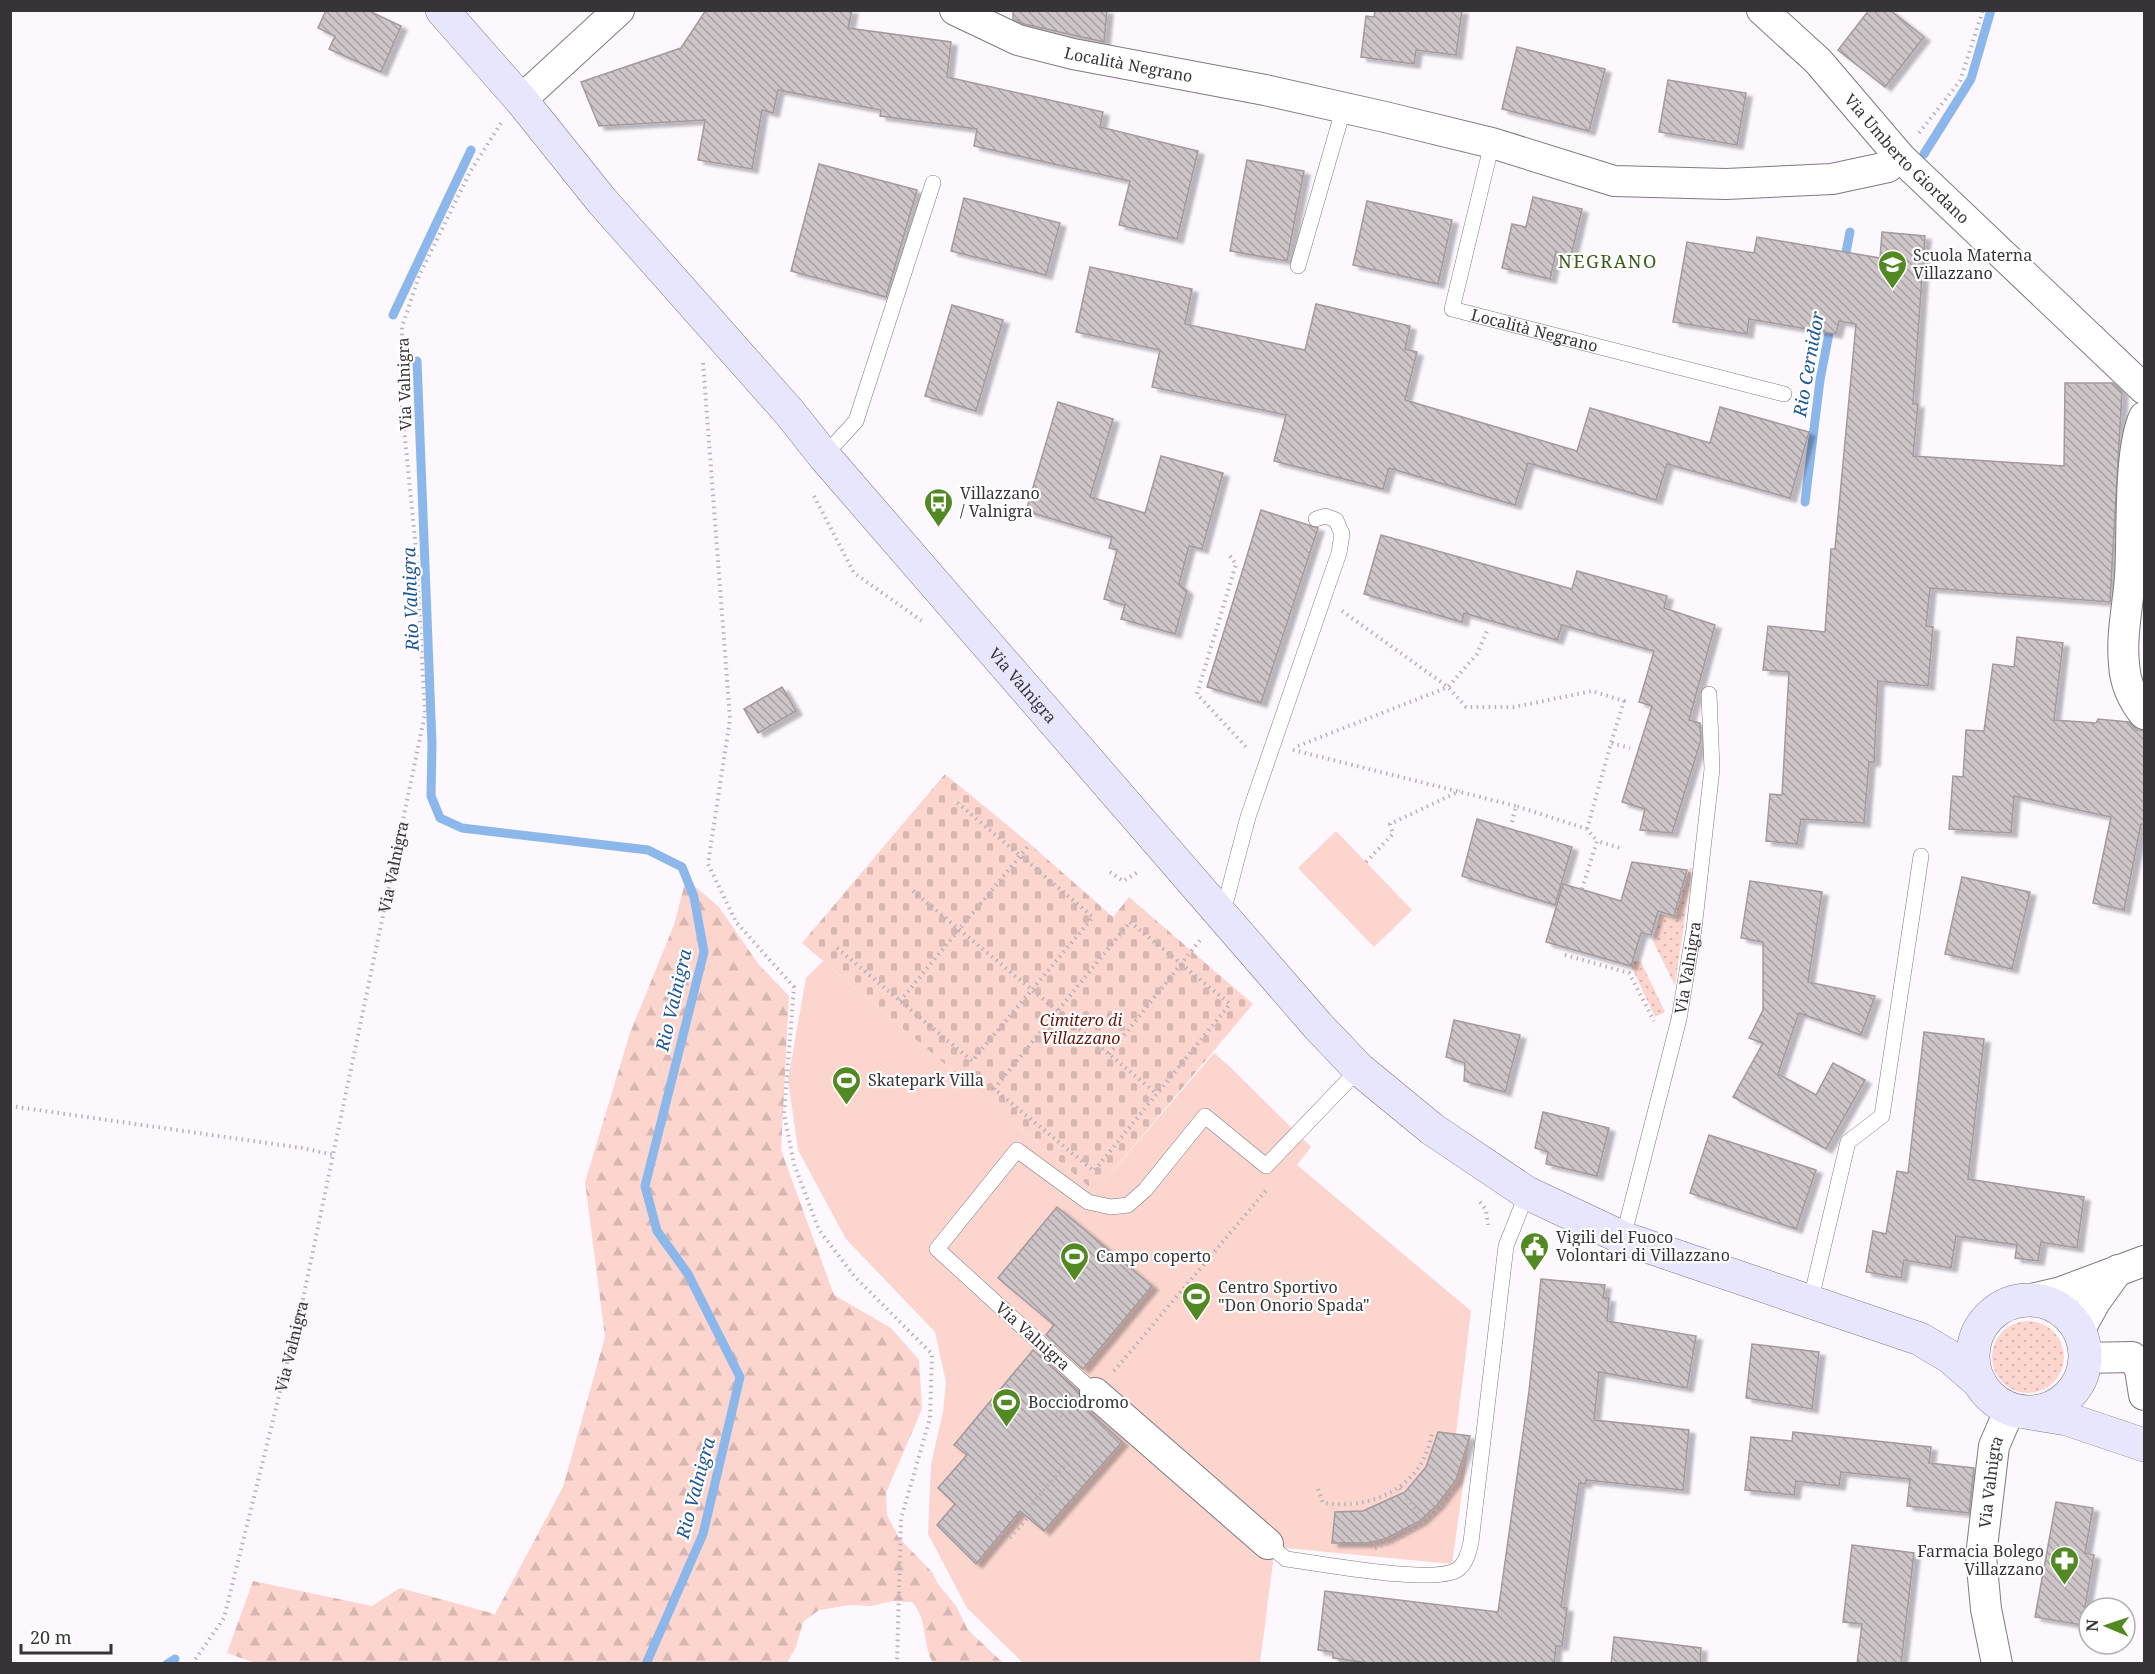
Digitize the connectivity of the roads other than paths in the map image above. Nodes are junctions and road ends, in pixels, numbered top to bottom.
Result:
1 (442, 10) edge
2 (619, 10) edge
3 (955, 10) edge
4 (1762, 10) edge
5 (521, 100) junction
6 (1344, 107) junction
7 (1492, 143) junction
8 (1900, 157) junction
9 (933, 183) dead end
10 (1298, 266) dead end
11 (2141, 377) edge
12 (1784, 394) dead end
13 (2145, 417) edge
14 (824, 456) junction
15 (1316, 519) dead end
16 (1709, 694) dead end
17 (2145, 714) edge
18 (1921, 856) dead end
19 (1212, 928) junction
20 (1359, 1069) junction
21 (1527, 1193) junction
22 (1623, 1238) junction
23 (2131, 1266) edge
24 (2027, 1300) junction
25 (1810, 1303) junction
26 (1993, 1313) junction
27 (1920, 1339) junction
28 (2081, 1356) junction
29 (1980, 1383) junction
30 (2145, 1395) edge
31 (1105, 1401) joint
32 (2019, 1411) junction
33 (2140, 1442) edge
34 (1268, 1544) joint
35 (1997, 1664) edge

1 - 5 main road
2 - 5 street
3 - 6 street, Località Negrano
4 - 8 street, Via Umberto Giordano
5 - 14 main road, Via Valnigra
6 - 7 street, Località Negrano
6 - 10 lane
7 - 8 street, Località Negrano
7 - 12 lane, Località Negrano
8 - 11 street, Via Umberto Giordano
9 - 14 lane
13 - 17 street
14 - 19 main road, Via Valnigra
15 - 19 lane
16 - 22 lane, Via Valnigra
18 - 25 lane
19 - 20 main road, Via Valnigra
20 - 21 main road, Via Valnigra
20 - 31 lane, Via Valnigra
21 - 22 main road, Via Valnigra
21 - 34 lane, Via Valnigra
22 - 25 main road, Via Valnigra
23 - 24 street
23 - 28 street
24 - 26 main road
24 - 28 main road
25 - 27 main road, Via Valnigra
26 - 27 main road
26 - 29 main road
27 - 29 main road, Via Valnigra
28 - 30 street
28 - 32 main road
28 - 33 main road
29 - 32 main road
31 - 34 street, Via Valnigra
32 - 33 main road
32 - 35 street, Via Valnigra

